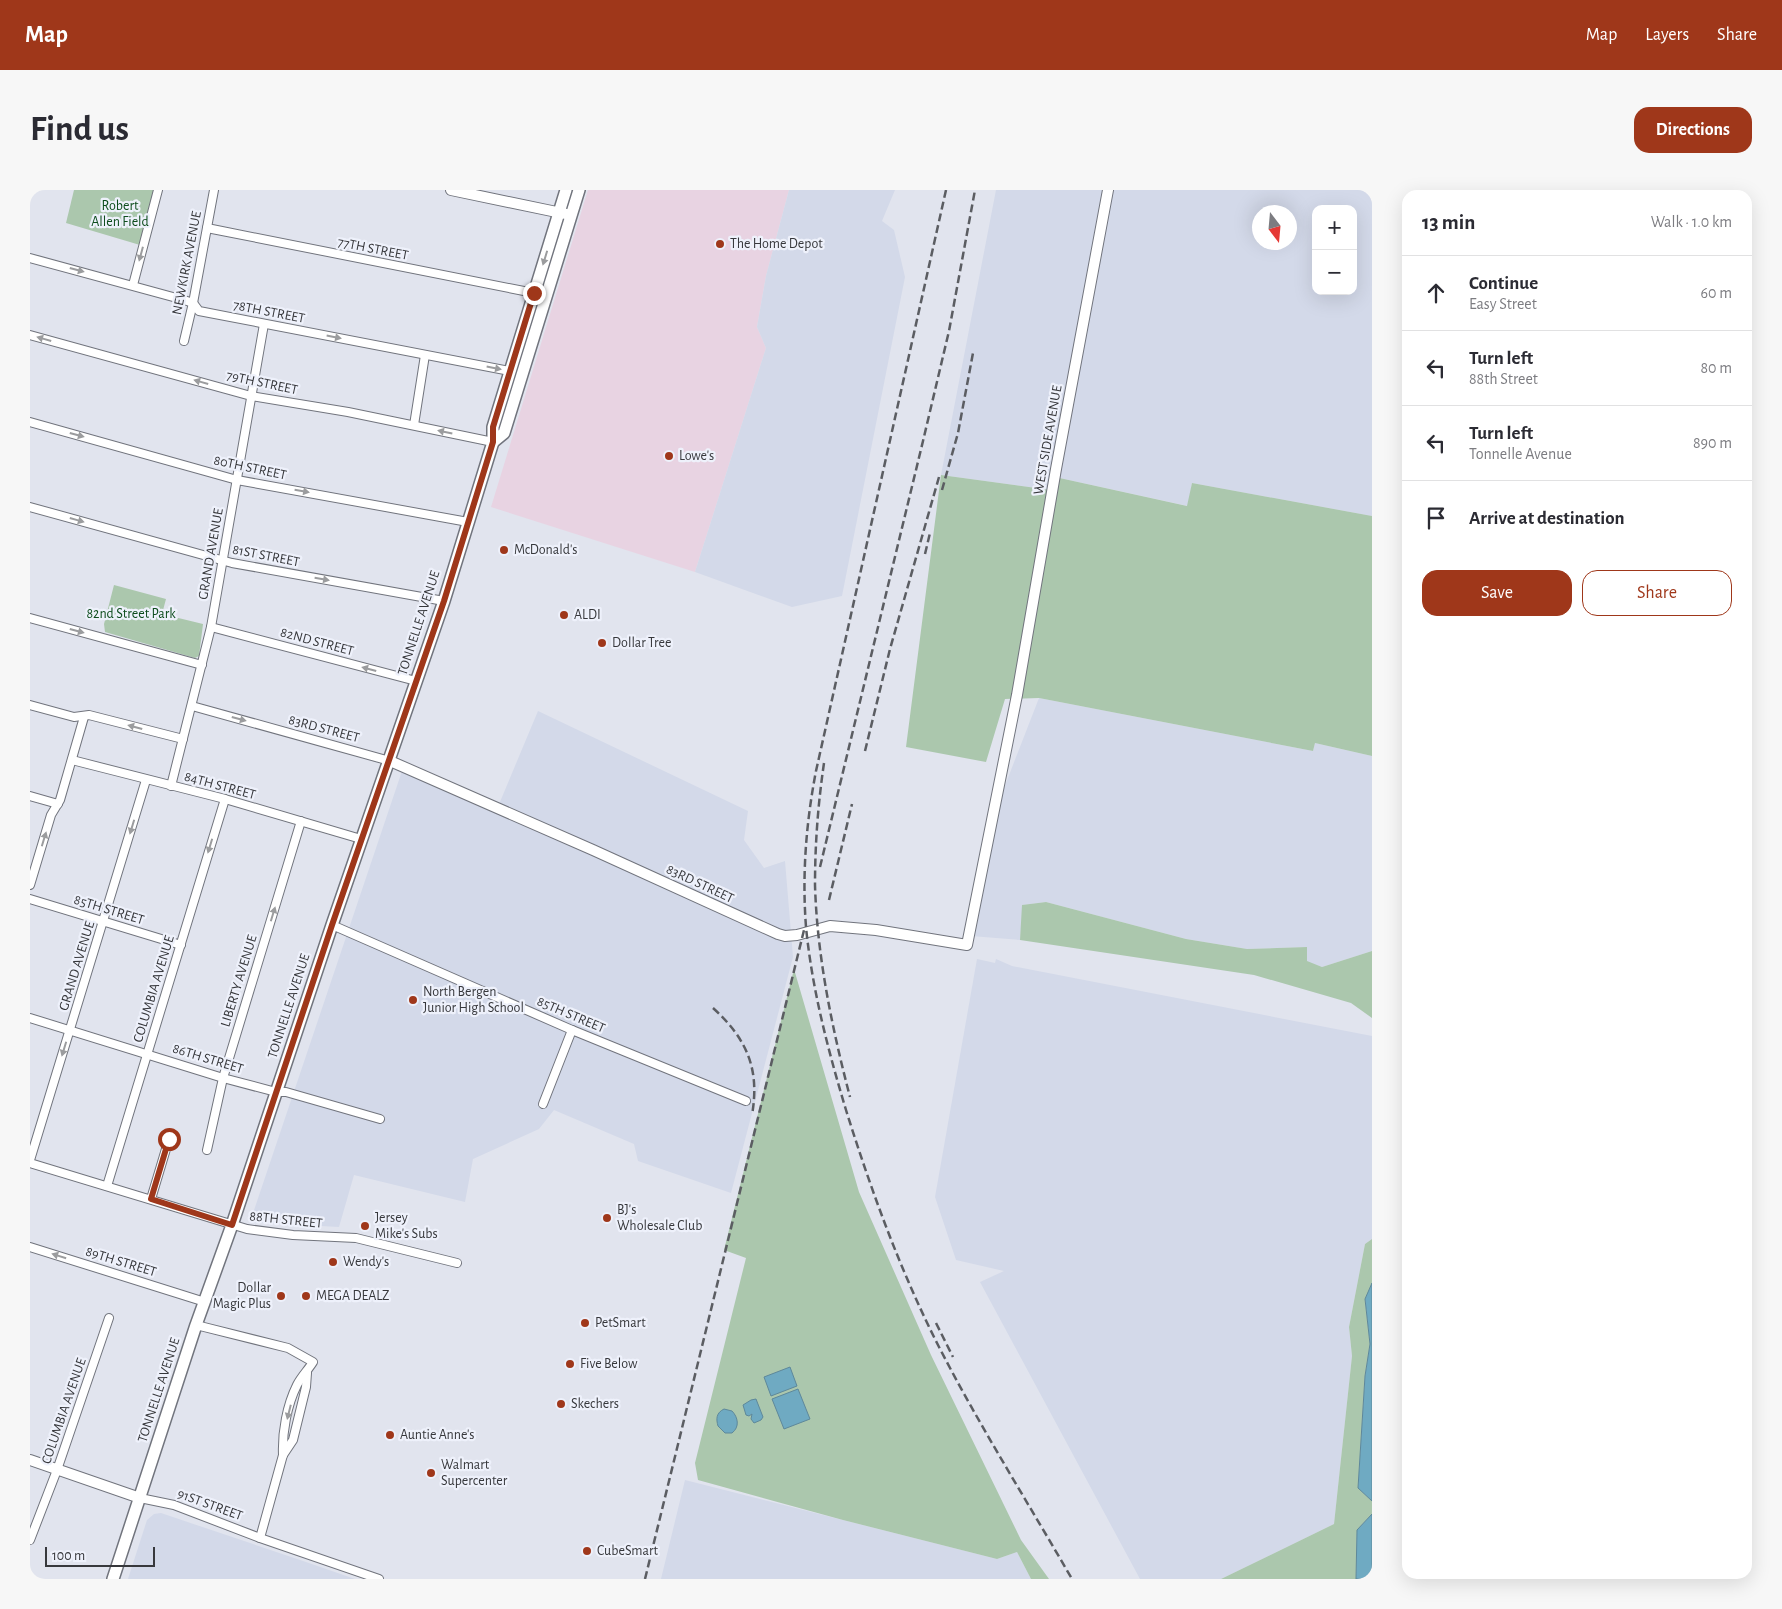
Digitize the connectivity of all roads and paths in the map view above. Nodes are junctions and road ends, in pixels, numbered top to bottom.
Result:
1 (158, 190) edge
2 (214, 190) edge
3 (450, 190) edge
4 (566, 190) edge
5 (579, 190) edge
6 (1108, 190) edge
7 (559, 211) junction
8 (571, 215) junction
9 (207, 228) junction
10 (30, 258) edge
11 (133, 285) junction
12 (534, 293) junction
13 (193, 303) junction
14 (264, 324) junction
15 (30, 335) edge
16 (184, 341) dead end
17 (425, 355) junction
18 (510, 371) junction
19 (251, 396) junction
20 (30, 422) edge
21 (414, 425) junction
22 (493, 442) junction
23 (237, 480) junction
24 (30, 507) edge
25 (468, 522) junction
26 (223, 561) junction
27 (444, 601) junction
28 (30, 618) edge
29 (211, 627) junction
30 (202, 665) junction
31 (416, 681) junction
32 (1017, 695) joint
33 (30, 705) edge
34 (192, 706) junction
35 (84, 717) junction
36 (183, 739) junction
37 (72, 760) junction
38 (390, 761) junction
39 (146, 780) junction
40 (171, 786) junction
41 (30, 796) edge
42 (224, 800) junction
43 (58, 804) junction
44 (301, 821) junction
45 (361, 839) junction
46 (30, 885) edge
47 (30, 899) edge
48 (104, 921) junction
49 (332, 925) junction
50 (180, 944) junction
51 (30, 1018) edge
52 (70, 1030) junction
53 (572, 1030) junction
54 (147, 1053) junction
55 (223, 1078) junction
56 (276, 1092) junction
57 (746, 1101) dead end
58 (543, 1104) dead end
59 (380, 1119) dead end
60 (169, 1139) dead end
61 (33, 1142) edge
62 (208, 1150) dead end
63 (30, 1161) edge
64 (107, 1186) junction
65 (151, 1199) junction
66 (232, 1225) junction
67 (30, 1247) edge
68 (457, 1263) dead end
69 (205, 1302) junction
70 (109, 1318) dead end
71 (196, 1325) junction
72 (30, 1460) edge
73 (57, 1470) junction
74 (140, 1498) junction
75 (260, 1538) junction
76 (30, 1540) edge
77 (113, 1579) edge
78 (379, 1579) edge

1 -> 11 street
2 - 9 street, NEWKIRK AVENUE
3 - 7 street
4 - 7 main road, TONNELLE AVENUE
5 - 8 main road, TONNELLE AVENUE
6 - 32 street, WEST SIDE AVENUE
7 - 8 street
7 -> 12 main road, TONNELLE AVENUE
8 - 22 main road, TONNELLE AVENUE
9 - 12 street, 77TH STREET
9 - 13 street, NEWKIRK AVENUE
10 -> 11 street, 78TH STREET
11 - 13 street, 78TH STREET
12 - 18 main road, TONNELLE AVENUE
13 - 14 street, 78TH STREET
13 - 16 street, NEWKIRK AVENUE
14 -> 17 street, 78TH STREET
14 - 19 street, GRAND AVENUE
19 -> 15 street, 79TH STREET
17 -> 18 street, 78TH STREET
17 - 21 street
18 - 22 main road, TONNELLE AVENUE
19 - 21 street, 79TH STREET
19 - 23 street, GRAND AVENUE
20 -> 23 street, 80TH STREET
22 -> 21 street, 79TH STREET
22 - 25 main road, TONNELLE AVENUE
23 -> 25 street, 80TH STREET
23 - 26 street, GRAND AVENUE
24 -> 26 street, 81ST STREET
25 - 27 main road, TONNELLE AVENUE
26 -> 27 street, 81ST STREET
26 - 29 street, GRAND AVENUE
27 - 31 main road, TONNELLE AVENUE
28 -> 30 street
29 - 30 street, GRAND AVENUE
31 -> 29 street, 82ND STREET
30 - 34 street, GRAND AVENUE
31 - 38 main road, TONNELLE AVENUE
32 - 38 street, 83RD STREET
33 - 35 street
34 - 36 street, GRAND AVENUE
34 -> 38 street, 83RD STREET
36 -> 35 street
35 - 37 street
36 - 40 street, GRAND AVENUE
37 - 39 street, 84TH STREET
37 - 43 street
38 - 45 main road, TONNELLE AVENUE
39 - 40 street, 84TH STREET
39 -> 48 street, GRAND AVENUE
40 - 42 street, 84TH STREET
41 - 43 street
42 - 44 street, 84TH STREET
42 -> 50 street, COLUMBIA AVENUE
46 -> 43 street
44 - 45 street, 84TH STREET
55 -> 44 street, LIBERTY AVENUE
45 - 49 main road, TONNELLE AVENUE
47 - 48 street, 85TH STREET
48 - 50 street, 85TH STREET
48 - 52 street, GRAND AVENUE
49 - 53 street, 85TH STREET
49 - 56 main road, TONNELLE AVENUE
50 - 54 street, COLUMBIA AVENUE
51 - 52 street, 86TH STREET
52 - 54 street, 86TH STREET
52 -> 61 street, GRAND AVENUE
53 - 57 street, 85TH STREET
53 - 58 street
54 - 55 street, 86TH STREET
54 - 64 street, COLUMBIA AVENUE
55 - 56 street, 86TH STREET
55 - 62 street, LIBERTY AVENUE
56 - 59 street, 86TH STREET
56 - 66 main road, TONNELLE AVENUE
60 - 65 street
61 - 63 street, GRAND AVENUE
63 - 64 street, 88TH STREET
64 - 65 street, 88TH STREET
65 - 66 street, 88TH STREET
66 - 68 street, 88TH STREET
66 - 69 main road, TONNELLE AVENUE
69 -> 67 street, 89TH STREET
69 - 71 main road, TONNELLE AVENUE
70 - 73 street, COLUMBIA AVENUE
71 - 74 main road, TONNELLE AVENUE
71 - 75 street
72 - 73 street, 91ST STREET
73 - 74 street, 91ST STREET
73 - 76 street, COLUMBIA AVENUE
74 - 75 street, 91ST STREET
74 - 77 main road, TONNELLE AVENUE
75 - 78 street, 91ST STREET

